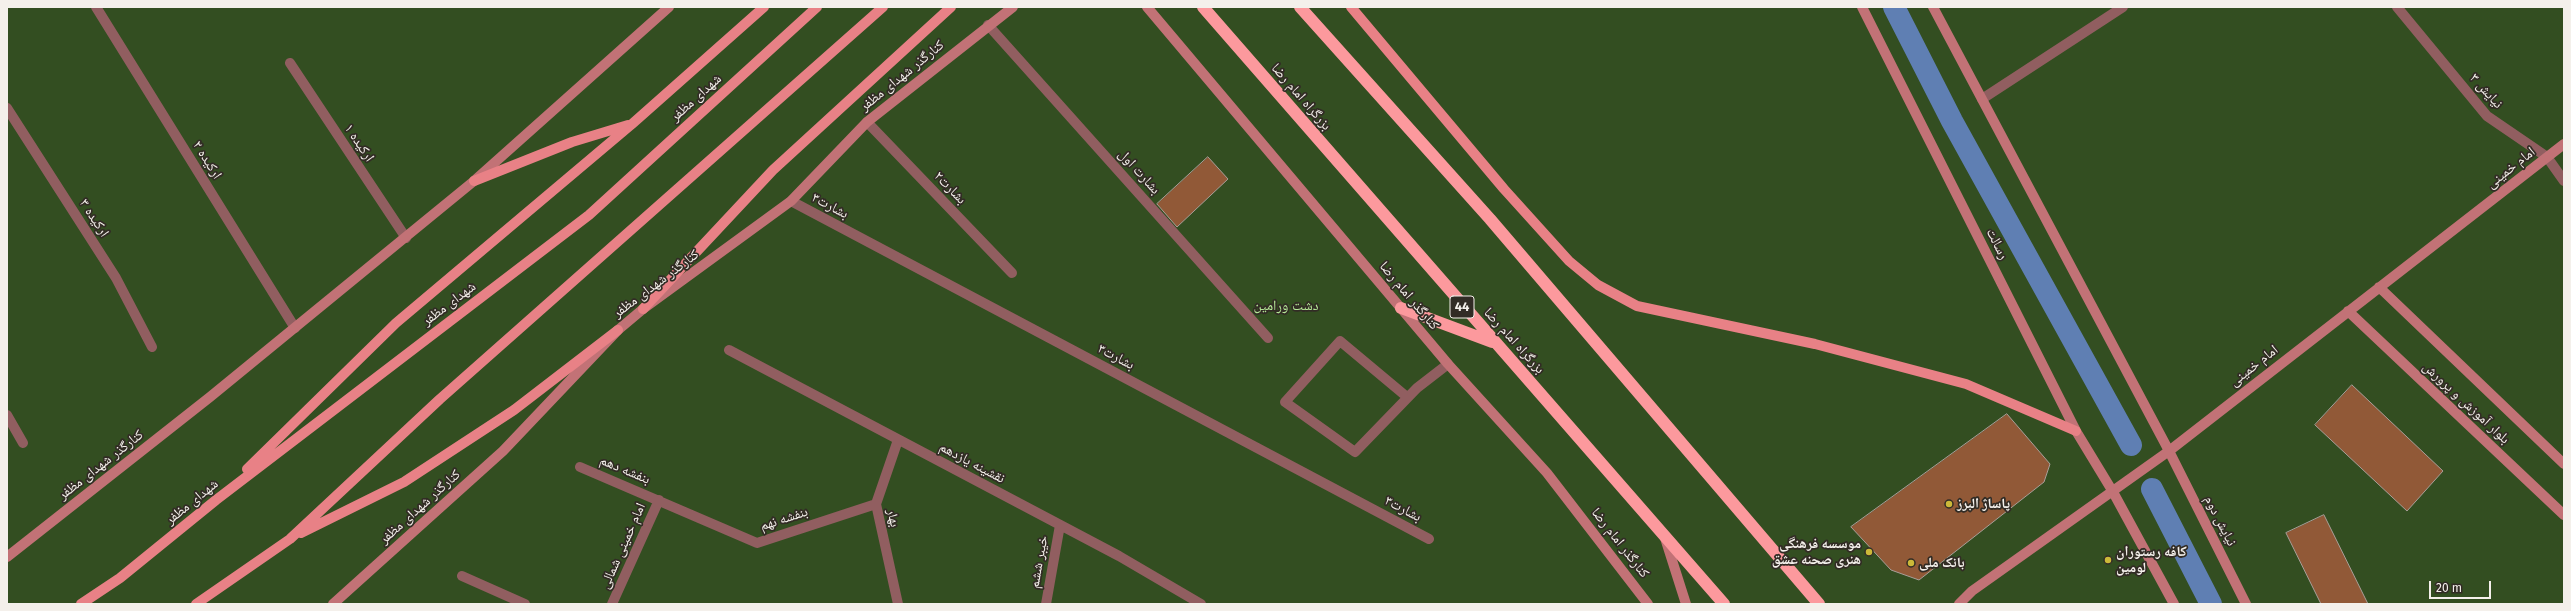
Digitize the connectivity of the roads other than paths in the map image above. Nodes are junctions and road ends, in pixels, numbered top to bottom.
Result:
1 (96, 7) edge
2 (669, 7) edge
3 (764, 7) edge
4 (817, 7) edge
5 (884, 7) edge
6 (952, 7) edge
7 (1013, 7) edge
8 (1139, 7) edge
9 (1147, 7) edge
10 (1203, 7) edge
11 (1300, 7) edge
12 (1351, 7) edge
13 (1862, 7) edge
14 (1933, 7) edge
15 (2122, 7) edge
16 (2397, 7) edge
17 (1160, 21) junction
18 (988, 25) junction
19 (290, 63) dead end
20 (1982, 100) junction
21 (7, 108) edge
22 (867, 122) junction
23 (632, 124) junction
24 (2564, 144) edge
25 (2547, 157) junction
26 (474, 181) junction
27 (2564, 181) edge
28 (791, 201) junction
29 (406, 238) junction
30 (1012, 274) dead end
31 (2379, 287) junction
32 (1401, 308) junction
33 (643, 309) junction
34 (2348, 311) junction
35 (295, 328) junction
36 (618, 330) junction
37 (1268, 338) dead end
38 (1494, 343) junction
39 (152, 347) dead end
40 (729, 350) dead end
41 (1448, 364) junction
42 (1407, 398) junction
43 (7, 415) edge
44 (2076, 431) junction
45 (898, 440) junction
46 (23, 443) dead end
47 (2169, 450) junction
48 (2564, 464) edge
49 (580, 467) dead end
50 (2113, 492) junction
51 (216, 500) junction
52 (659, 500) junction
53 (876, 504) junction
54 (2564, 515) edge
55 (1060, 525) junction
56 (1663, 534) junction
57 (290, 539) junction
58 (1429, 539) dead end
59 (7, 557) edge
60 (462, 576) dead end
61 (81, 604) edge
62 (196, 604) edge
63 (333, 604) edge
64 (525, 604) edge
65 (612, 604) edge
66 (898, 604) edge
67 (1046, 604) edge
68 (1201, 604) edge
69 (1648, 604) edge
70 (1686, 604) edge
71 (1724, 604) edge
72 (1819, 604) edge
73 (1959, 604) edge
74 (2174, 604) edge
75 (2246, 604) edge

1 - 35 street, ارکیده ۲
2 - 26 main road, کنارگذر شهدای مظفر
3 - 23 main road
4 - 51 main road, شهدای مظفر
5 - 57 main road
6 - 33 main road
7 - 18 main road, کنارگذر شهدای مظفر
8 - 17 main road
9 - 17 main road, کنارگذر امام رضا
10 - 38 highway, بزرگراه امام رضا / 44
11 - 72 highway
12 - 44 main road
13 - 44 main road, رسالت
14 - 20 main road
15 - 20 street
16 - 25 street, نیایش ۳
17 - 32 main road, کنارگذر امام رضا
18 - 22 main road, کنارگذر شهدای مظفر
18 - 37 street, بشارت اول
19 - 29 street, ارکیده ۱
20 - 47 main road
21 - 39 street, ارکیده ۳
22 - 28 main road, کنارگذر شهدای مظفر
22 - 30 street, بشارت۲
23 - 26 main road
23 - 51 main road
24 - 25 main road, امام خمینی
25 - 27 street, نیایش ۳
25 - 31 main road, امام خمینی
26 - 29 main road, کنارگذر شهدای مظفر
28 - 33 main road, کنارگذر شهدای مظفر
28 - 58 street, بشارت۳
29 - 35 main road, کنارگذر شهدای مظفر
31 - 34 main road, امام خمینی
31 - 48 main road, بلوار آموزش و پرورش
32 - 38 highway
32 - 41 main road, کنارگذر امام رضا
33 - 36 main road, کنارگذر شهدای مظفر
34 - 47 main road, امام خمینی
34 - 54 main road, بلوار آموزش و پرورش
35 - 59 main road, کنارگذر شهدای مظفر
36 - 57 main road
36 - 63 main road, کنارگذر شهدای مظفر
38 - 56 highway, بزرگراه امام رضا / 44
40 - 45 street, نقشینه یازدهم
41 - 42 street
41 - 69 main road, کنارگذر امام رضا
42 - 42 street
43 - 46 street
44 - 50 main road, رسالت
45 - 53 street, بهار
45 - 55 street, نقشینه یازدهم
47 - 50 main road, امام خمینی
47 - 75 main road, نیایش دوم
49 - 52 street, بنفشه دهم
50 - 73 main road, امام خمینی
50 - 74 main road
51 - 61 main road, شهدای مظفر
52 - 53 street, بنفشه نهم
52 - 65 street, امام خمینی شمالی
53 - 66 street, بهار
55 - 67 street, خیبر ششم
55 - 68 street, نقشینه یازدهم
56 - 70 main road
56 - 71 highway, بزرگراه امام رضا / 44
57 - 62 main road
60 - 64 street

